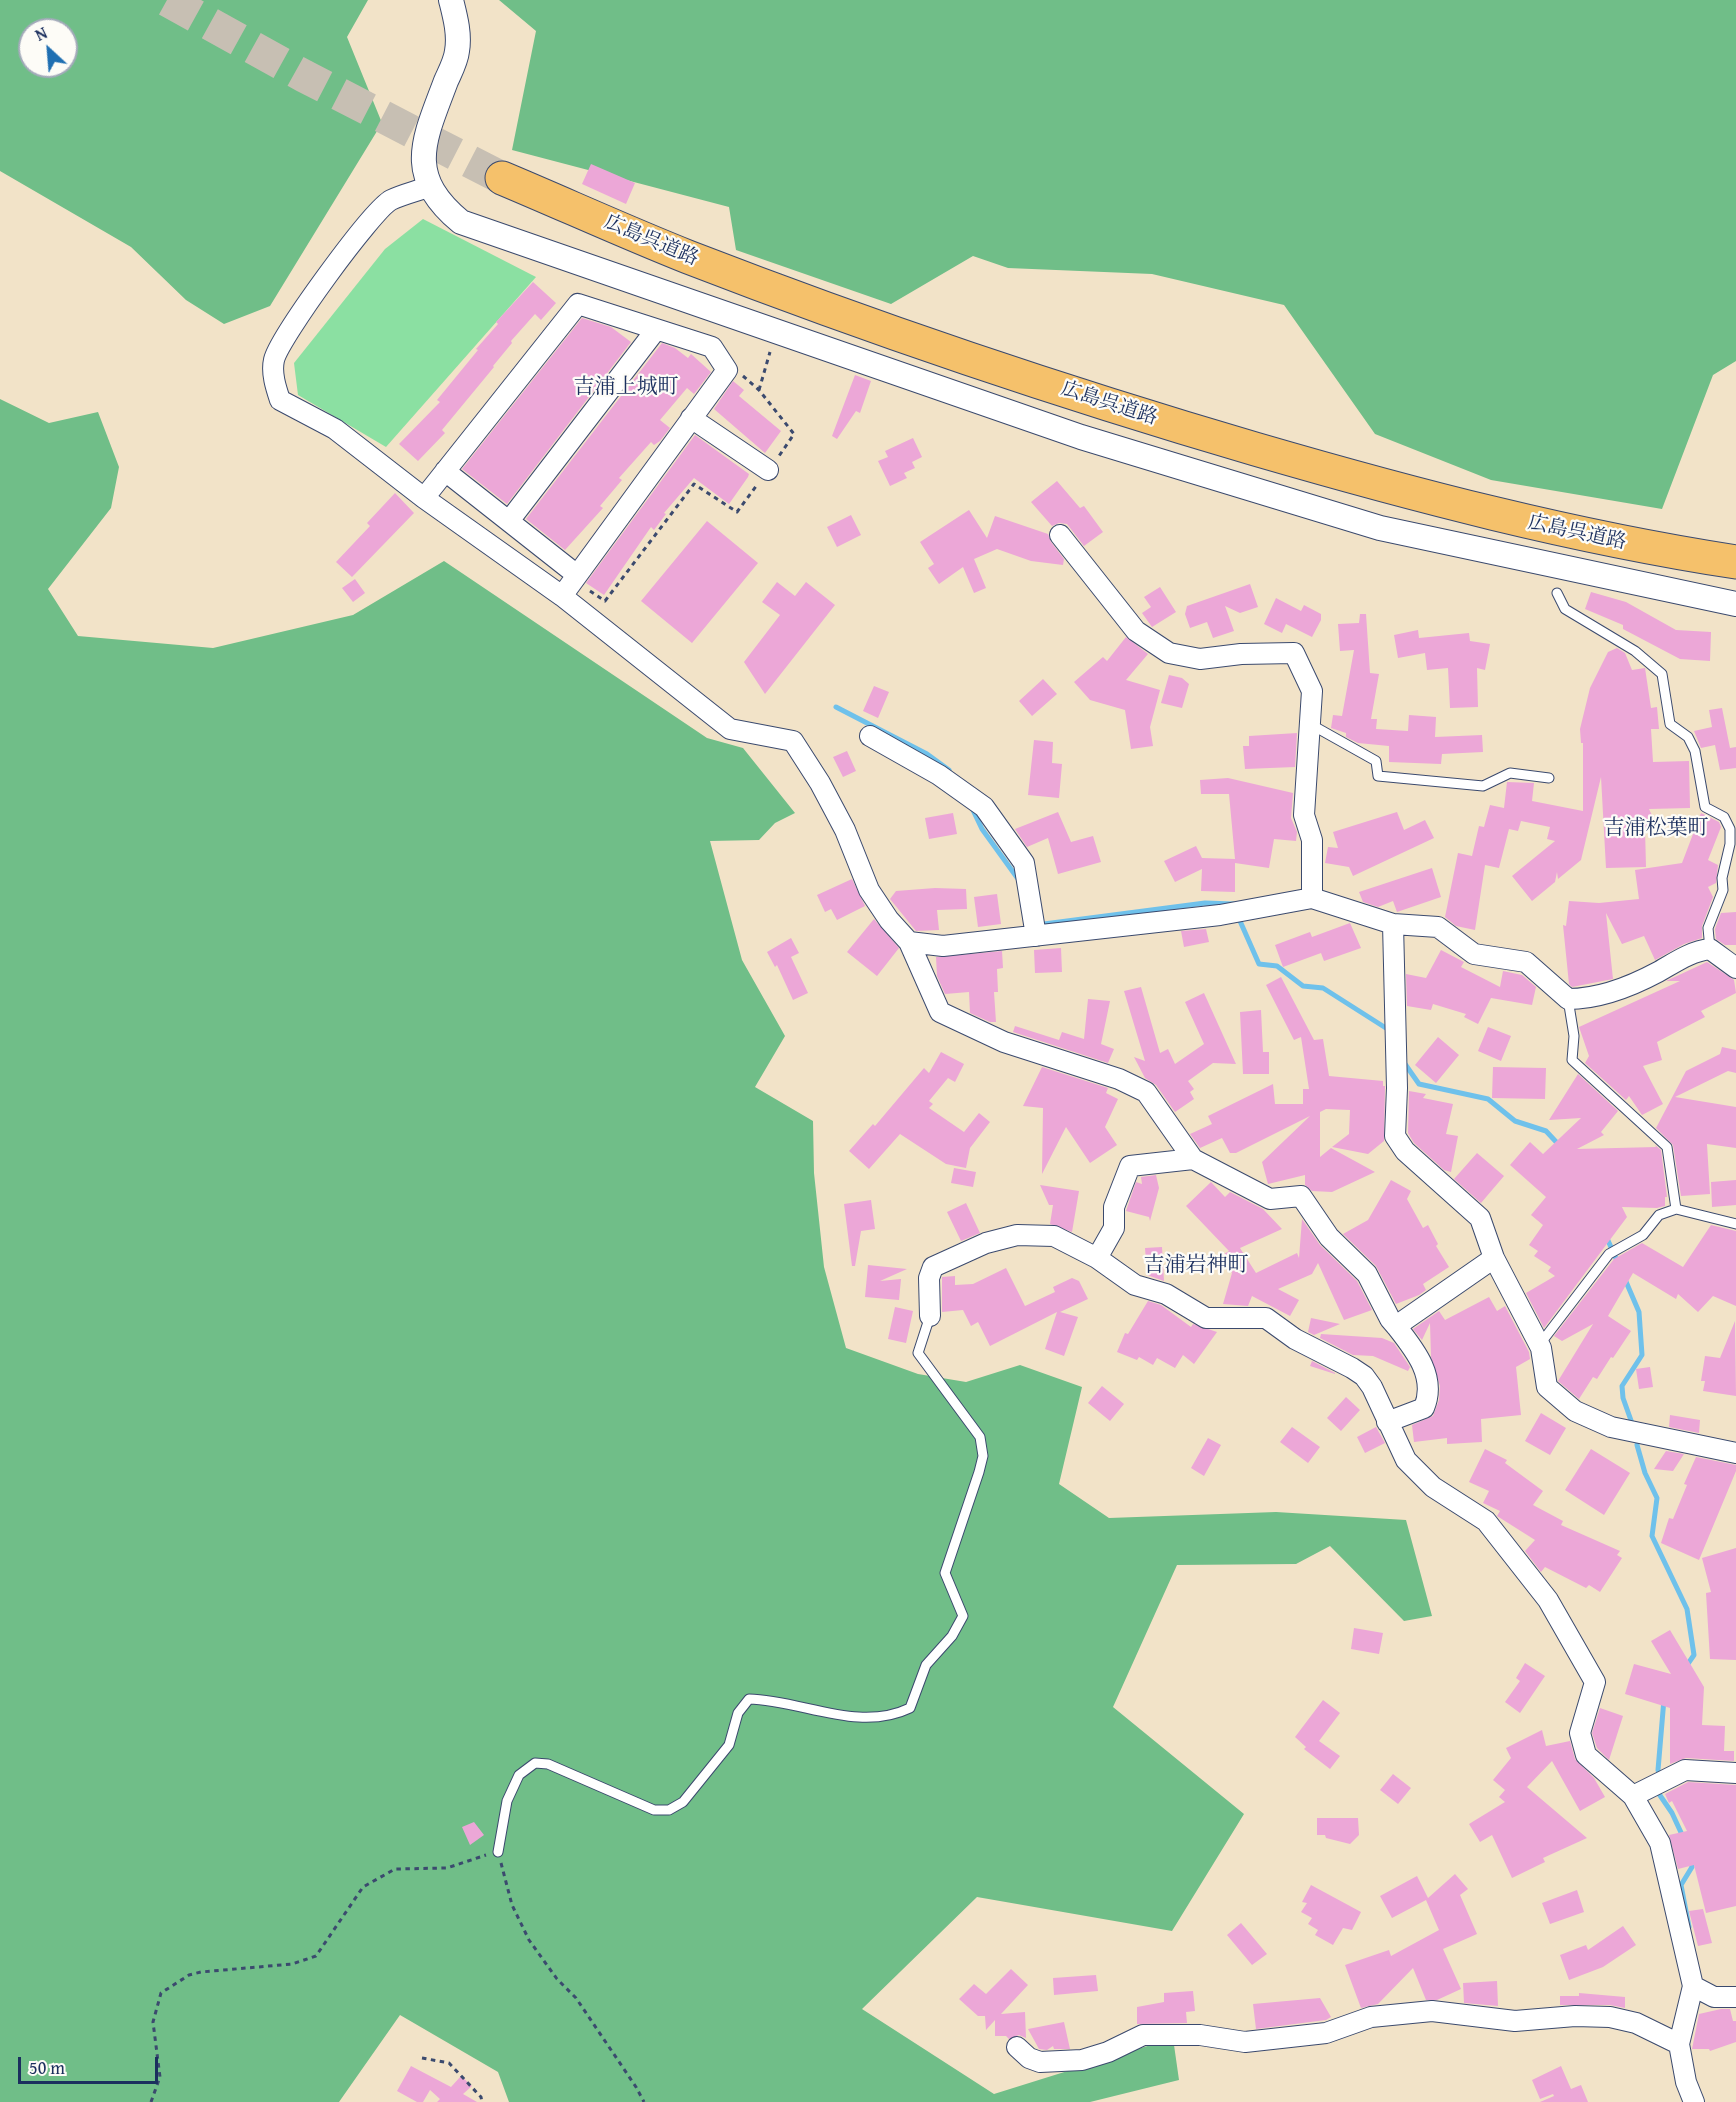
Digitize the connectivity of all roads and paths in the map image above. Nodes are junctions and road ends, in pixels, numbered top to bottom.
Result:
1 (451, 0) edge
2 (502, 178) tunnel mouth
3 (430, 186) junction
4 (777, 330) junction
5 (655, 331) junction
6 (727, 370) junction
7 (759, 390) junction
8 (691, 418) junction
9 (768, 470) junction
10 (445, 471) junction
11 (424, 498) junction
12 (509, 521) junction
13 (1060, 535) dead end
14 (1736, 562) edge
15 (576, 577) junction
16 (1557, 593) dead end
17 (562, 596) junction
18 (1736, 604) edge
19 (1310, 724) junction
20 (870, 736) dead end
21 (1549, 778) dead end
22 (1312, 898) junction
23 (1393, 924) junction
24 (1036, 936) junction
25 (909, 942) junction
26 (1710, 949) junction
27 (1736, 968) edge
28 (1568, 999) junction
29 (1193, 1159) junction
30 (1676, 1209) junction
31 (1736, 1224) edge
32 (1097, 1258) junction
33 (1494, 1258) junction
34 (930, 1316) joint
35 (1396, 1326) junction
36 (1540, 1344) junction
37 (1388, 1422) junction
38 (1736, 1453) edge
39 (1736, 1773) edge
40 (1634, 1796) junction
41 (498, 1852) junction
42 (1693, 1986) junction
43 (1736, 1997) edge
44 (1679, 2044) junction
45 (1017, 2047) dead end
46 (422, 2058) dead end
47 (151, 2102) edge
48 (482, 2102) edge
49 (644, 2102) edge
50 (1694, 2102) edge

1 - 3 street
2 - 14 highway, 広島呉道路
3 - 4 street
3 - 11 street
4 - 7 path
4 - 18 street
5 - 6 street
5 - 10 street
5 - 12 street
6 - 7 path
6 - 8 street
7 - 9 path
8 - 9 street
8 - 15 street
9 - 15 path
10 - 11 street
10 - 12 street
11 - 17 street
12 - 15 street
13 - 19 street
15 - 17 street
16 - 26 lane
17 - 25 street
19 - 21 lane
19 - 22 street
20 - 24 street
22 - 23 street
22 - 24 street
23 - 28 street
23 - 33 street
24 - 25 street
25 - 29 street
26 - 27 street
26 - 28 street
28 - 30 lane
29 - 32 street
29 - 35 street
30 - 31 lane
30 - 36 lane
32 - 34 street
32 - 37 street
33 - 35 street
33 - 36 street
34 - 41 lane
35 - 37 street
36 - 38 street
37 - 40 street
39 - 40 street
40 - 42 street
41 - 47 path
41 - 49 path
42 - 43 street
42 - 44 street
44 - 45 street
44 - 50 street
46 - 48 path

